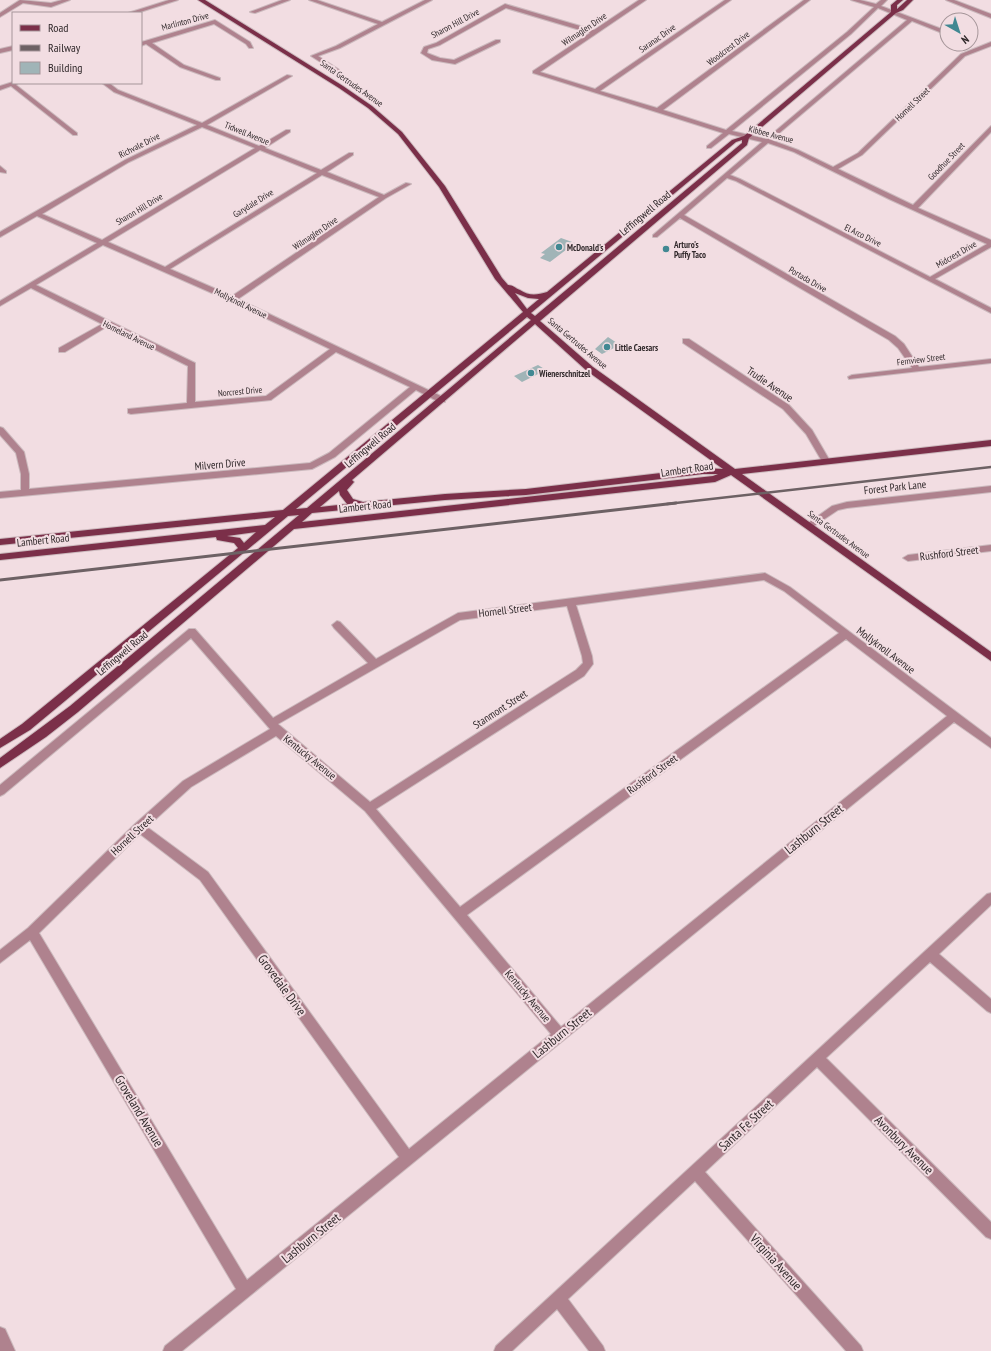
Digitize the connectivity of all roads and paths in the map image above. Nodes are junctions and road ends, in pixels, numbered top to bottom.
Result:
1 (68, 0) edge
2 (175, 0) edge
3 (201, 0) edge
4 (288, 0) edge
5 (312, 0) edge
6 (429, 0) edge
7 (643, 0) edge
8 (728, 0) edge
9 (807, 0) edge
10 (854, 0) edge
11 (884, 0) edge
12 (900, 0) edge
13 (910, 0) edge
14 (949, 0) edge
15 (23, 1) edge
16 (877, 6) junction
17 (133, 12) edge
18 (253, 12) dead end
19 (894, 12) junction
20 (0, 14) edge
21 (991, 16) edge
22 (911, 19) junction
23 (382, 24) junction
24 (939, 30) edge
25 (594, 32) junction
26 (498, 42) dead end
27 (144, 43) edge
28 (991, 44) edge
29 (979, 46) edge
30 (251, 47) dead end
31 (982, 47) junction
32 (12, 48) edge
33 (991, 51) edge
34 (0, 52) edge
35 (336, 70) dead end
36 (534, 72) joint
37 (289, 76) dead end
38 (218, 79) dead end
39 (12, 84) edge
40 (15, 84) edge
41 (106, 84) edge
42 (0, 88) edge
43 (596, 91) junction
44 (659, 110) junction
45 (202, 125) junction
46 (991, 128) edge
47 (288, 132) dead end
48 (727, 132) junction
49 (75, 134) dead end
50 (746, 137) junction
51 (767, 141) junction
52 (709, 147) dead end
53 (258, 148) junction
54 (351, 154) dead end
55 (834, 169) junction
56 (323, 172) junction
57 (726, 176) junction
58 (408, 184) dead end
59 (384, 197) junction
60 (915, 207) junction
61 (37, 214) junction
62 (680, 215) junction
63 (0, 235) edge
64 (655, 236) dead end
65 (103, 241) junction
66 (991, 244) edge
67 (166, 269) junction
68 (499, 279) junction
69 (931, 279) junction
70 (32, 286) junction
71 (554, 291) junction
72 (233, 299) junction
73 (0, 304) edge
74 (991, 311) edge
75 (527, 313) junction
76 (536, 321) junction
77 (107, 324) junction
78 (686, 341) dead end
79 (335, 349) junction
80 (62, 350) dead end
81 (991, 361) edge
82 (917, 369) junction
83 (852, 377) dead end
84 (415, 387) junction
85 (429, 394) junction
86 (442, 400) junction
87 (191, 405) junction
88 (131, 411) dead end
89 (0, 430) edge
90 (991, 443) edge
91 (826, 461) junction
92 (358, 470) junction
93 (732, 472) junction
94 (991, 489) edge
95 (25, 492) junction
96 (0, 495) edge
97 (401, 502) junction
98 (309, 511) junction
99 (286, 514) junction
100 (292, 526) junction
101 (808, 526) junction
102 (268, 528) junction
103 (182, 538) junction
104 (0, 542) edge
105 (991, 548) edge
106 (243, 549) junction
107 (0, 557) edge
108 (908, 558) dead end
109 (765, 576) joint
110 (570, 602) junction
111 (336, 625) dead end
112 (845, 634) junction
113 (991, 657) edge
114 (375, 664) junction
115 (954, 716) junction
116 (275, 727) junction
117 (0, 744) edge
118 (991, 744) edge
119 (0, 764) edge
120 (0, 791) edge
121 (369, 808) junction
122 (140, 827) junction
123 (991, 898) edge
124 (459, 914) junction
125 (32, 932) junction
126 (930, 954) junction
127 (0, 957) edge
128 (991, 1007) edge
129 (560, 1035) junction
130 (817, 1058) junction
131 (408, 1159) junction
132 (696, 1172) junction
133 (991, 1232) edge
134 (245, 1290) junction
135 (558, 1298) junction
136 (0, 1334) edge
137 (8, 1351) edge
138 (170, 1351) edge
139 (500, 1351) edge
140 (598, 1351) edge
141 (856, 1351) edge

1 - 15 street
2 - 17 street
3 - 68 main road, Santa Gertrudes Avenue
4 - 18 street
5 - 23 street
6 - 23 street
7 - 25 street, Wilmaglen Drive
8 - 43 street, Saranac Drive
9 - 44 street, Woodcrest Drive
10 - 16 street
11 - 16 street
12 - 19 main road, Leffingwell Road
13 - 19 main road, Leffingwell Road
14 - 21 street
15 - 20 street
16 - 19 street
16 - 48 street
19 - 22 street
19 - 50 main road, Leffingwell Road
22 - 24 street
22 - 51 street
23 - 35 street
25 - 26 street, Sharon Hill Drive
25 - 36 street, Wilmaglen Drive
27 - 30 street, Marlinton Drive
27 - 38 street
28 - 31 street, Hornell Street
29 - 31 street
31 - 33 street
31 - 55 street, Hornell Street
32 - 34 street
36 - 43 street, Kibbee Avenue
37 - 45 street, Richvale Drive
39 - 42 street
40 - 49 street
41 - 45 street, Tidwell Avenue
43 - 44 street, Kibbee Avenue
44 - 48 street, Kibbee Avenue
45 - 53 street, Tidwell Avenue
45 - 61 street, Richvale Drive
46 - 60 street, Goodhue Street
47 - 53 street, Sharon Hill Drive
48 - 50 street, Kibbee Avenue
48 - 52 street
50 - 51 street, Kibbee Avenue
50 - 71 main road, Leffingwell Road
50 - 76 main road, Leffingwell Road
51 - 55 street, Kibbee Avenue
51 - 57 street
53 - 56 street, Tidwell Avenue
53 - 65 street, Sharon Hill Drive
54 - 56 street, Garydale Drive
55 - 60 street, Kibbee Avenue
56 - 59 street, Tidwell Avenue
56 - 67 street, Garydale Drive
57 - 62 street
57 - 69 street, El Arco Drive
58 - 59 street, Wilmaglen Drive
59 - 72 street, Wilmaglen Drive
60 - 66 street, Kibbee Avenue
61 - 63 street, Richvale Drive
61 - 65 street, Mollyknoll Avenue
62 - 64 street
62 - 82 street, Portada Drive
65 - 67 street, Mollyknoll Avenue
65 - 70 street, Sharon Hill Drive
66 - 69 street, Midcrest Drive
67 - 72 street, Mollyknoll Avenue
68 - 71 main road
68 - 75 main road, Santa Gertrudes Avenue
69 - 74 street, El Arco Drive
70 - 73 street, Sharon Hill Drive
70 - 77 street, Homeland Avenue
71 - 75 main road, Leffingwell Road
72 - 79 street, Mollyknoll Avenue
75 - 76 main road, Santa Gertrudes Avenue
75 - 85 main road, Leffingwell Road
76 - 86 main road, Leffingwell Road
76 - 93 main road, Santa Gertrudes Avenue
77 - 80 street
77 - 87 street, Homeland Avenue
78 - 91 street, Trudie Avenue
79 - 84 street, Mollyknoll Avenue
79 - 87 street, Norcrest Drive
81 - 82 street, Fernview Street
82 - 83 street, Fernview Street
84 - 85 street, Mollyknoll Avenue
84 - 95 street, Milvern Drive
85 - 86 street, Mollyknoll Avenue
85 - 99 main road, Leffingwell Road
86 - 92 main road, Leffingwell Road
87 - 88 street, Norcrest Drive
89 - 95 street
90 - 91 main road, Lambert Road
91 - 93 main road, Lambert Road
92 - 97 main road
92 - 98 main road, Leffingwell Road
93 - 97 main road, Lambert Road
93 - 100 main road, Lambert Road
93 - 101 main road, Santa Gertrudes Avenue
94 - 101 street, Forest Park Lane
95 - 96 street, Milvern Drive
97 - 98 main road, Lambert Road
98 - 99 main road, Lambert Road
98 - 100 main road, Leffingwell Road
99 - 102 main road, Leffingwell Road
99 - 104 main road, Lambert Road
100 - 102 main road, Lambert Road
100 - 119 main road, Leffingwell Road
101 - 113 main road, Santa Gertrudes Avenue
102 - 103 main road, Lambert Road
102 - 106 main road, Leffingwell Road
103 - 106 main road
103 - 107 main road, Lambert Road
105 - 108 street, Rushford Street
106 - 117 main road, Leffingwell Road
109 - 110 street, Hornell Street
109 - 112 street, Mollyknoll Avenue
110 - 114 street, Hornell Street
110 - 121 street, Stanmont Street
111 - 114 street
112 - 115 street, Mollyknoll Avenue
112 - 124 street, Rushford Street
114 - 116 street, Hornell Street
115 - 118 street, Mollyknoll Avenue
115 - 129 street, Lashburn Street
116 - 120 street, Kentucky Avenue
116 - 121 street, Kentucky Avenue
116 - 122 street, Hornell Street
121 - 124 street, Kentucky Avenue
122 - 125 street, Hornell Street
122 - 131 street, Grovedale Drive
123 - 126 street, Santa Fe Street
124 - 129 street, Kentucky Avenue
125 - 127 street, Hornell Street
125 - 134 street, Groveland Avenue
126 - 128 street
126 - 130 street, Santa Fe Street
129 - 131 street, Lashburn Street
130 - 132 street, Santa Fe Street
130 - 133 street, Avonbury Avenue
131 - 134 street, Lashburn Street
132 - 135 street, Santa Fe Street
132 - 141 street, Virginia Avenue
134 - 138 street, Lashburn Street
135 - 139 street, Santa Fe Street
135 - 140 street
136 - 137 street

